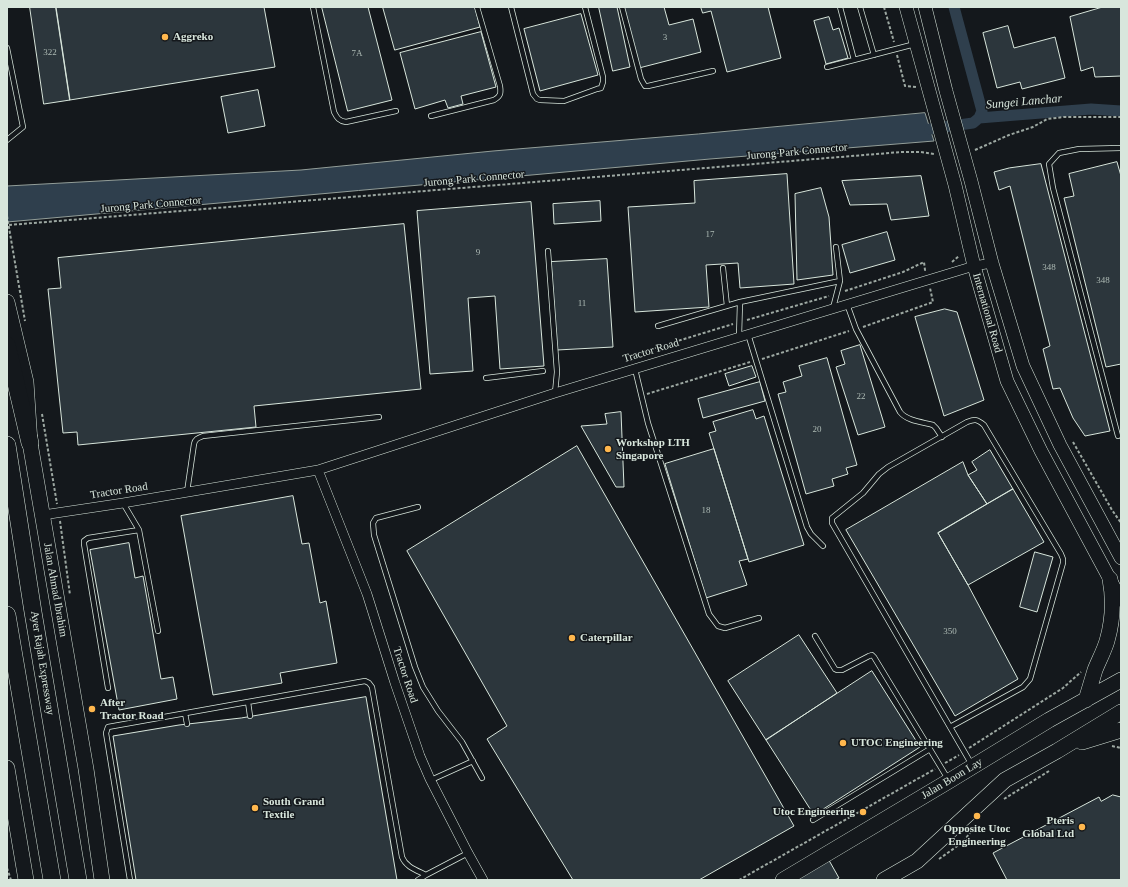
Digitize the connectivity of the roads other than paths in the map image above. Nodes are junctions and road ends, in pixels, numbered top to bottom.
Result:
1 (313, 7) edge
2 (477, 7) edge
3 (511, 7) edge
4 (585, 7) edge
5 (622, 7) edge
6 (840, 7) edge
7 (860, 7) edge
8 (906, 7) edge
9 (925, 7) edge
10 (917, 44) junction
11 (7, 48) edge
12 (874, 55) junction
13 (854, 60) junction
14 (827, 67) dead end
15 (713, 71) dead end
16 (396, 111) dead end
17 (431, 116) dead end
18 (7, 140) edge
19 (1121, 148) edge
20 (836, 247) dead end
21 (548, 251) dead end
22 (992, 263) junction
23 (974, 266) junction
24 (723, 268) dead end
25 (840, 282) junction
26 (7, 302) edge
27 (740, 302) junction
28 (847, 304) junction
29 (727, 306) junction
30 (833, 309) junction
31 (658, 326) dead end
32 (748, 334) junction
33 (739, 337) junction
34 (7, 345) edge
35 (635, 369) junction
36 (543, 371) dead end
37 (486, 378) dead end
38 (555, 393) junction
39 (379, 418) dead end
40 (1118, 436) dead end
41 (942, 437) junction
42 (30, 443) junction
43 (7, 445) edge
44 (318, 470) junction
45 (187, 492) junction
46 (124, 503) junction
47 (418, 507) dead end
48 (42, 515) junction
49 (139, 530) junction
50 (823, 546) dead end
51 (1121, 558) edge
52 (1110, 579) junction
53 (1121, 600) edge
54 (7, 615) edge
55 (759, 618) dead end
56 (158, 631) dead end
57 (815, 636) dead end
58 (1121, 680) edge
59 (108, 688) dead end
60 (1086, 700) junction
61 (248, 702) junction
62 (1121, 712) edge
63 (185, 713) junction
64 (250, 716) dead end
65 (187, 724) dead end
66 (950, 727) junction
67 (1121, 730) edge
68 (930, 749) junction
69 (1057, 751) junction
70 (473, 761) junction
71 (973, 767) junction
72 (7, 768) edge
73 (482, 778) dead end
74 (431, 780) junction
75 (949, 781) junction
76 (813, 820) dead end
77 (468, 854) junction
78 (426, 875) junction
79 (26, 880) edge
80 (52, 880) edge
81 (78, 880) edge
82 (102, 880) edge
83 (130, 880) edge
84 (418, 880) edge
85 (483, 880) edge
86 (783, 880) edge
87 (884, 880) edge

1 - 16 lane
2 - 17 lane
3 - 4 lane
5 - 15 lane
6 - 13 lane
7 - 12 lane
8 - 10 main road, International Road
9 - 22 main road, International Road
10 - 12 lane
10 - 23 main road, International Road
11 - 18 lane
12 - 13 lane
13 - 14 lane
19 - 40 lane
20 - 25 lane
21 - 38 lane
22 - 23 street, Tractor Road
22 - 51 main road, International Road
23 - 28 street, Tractor Road
23 - 52 main road, International Road
24 - 29 lane
25 - 27 lane
25 - 30 lane
26 - 42 main road, Jalan Ahmad Ibrahim
27 - 29 lane
27 - 33 lane
28 - 30 street, Tractor Road
28 - 41 lane
29 - 31 lane
30 - 32 street, Tractor Road
32 - 33 street, Tractor Road
32 - 50 lane
33 - 35 street, Tractor Road
34 - 42 highway
35 - 38 street, Tractor Road
35 - 55 lane
36 - 37 lane
38 - 44 street, Tractor Road
39 - 45 lane
41 - 66 lane
41 - 66 lane
42 - 48 main road, Jalan Ahmad Ibrahim
43 - 81 highway, Ayer Rajah Expressway
44 - 45 street, Tractor Road
44 - 74 street, Tractor Road
45 - 46 street, Tractor Road
46 - 48 street, Tractor Road
46 - 49 lane
47 - 70 lane
48 - 82 main road, Jalan Ahmad Ibrahim
49 - 56 lane
49 - 59 lane
52 - 53 main road, International Road
52 - 60 main road
54 - 80 highway
57 - 68 lane
58 - 60 main road, Jalan Boon Lay
60 - 71 main road, Jalan Boon Lay
61 - 63 lane
61 - 64 lane
61 - 78 lane
62 - 69 main road
63 - 65 lane
63 - 83 lane
66 - 71 lane
67 - 69 main road
68 - 75 lane
68 - 76 lane
69 - 87 main road
70 - 73 lane
70 - 74 lane
71 - 75 main road, Jalan Boon Lay
72 - 79 main road
74 - 77 street, Tractor Road
75 - 86 main road, Jalan Boon Lay
77 - 78 lane
77 - 85 street, Tractor Road
78 - 84 lane

